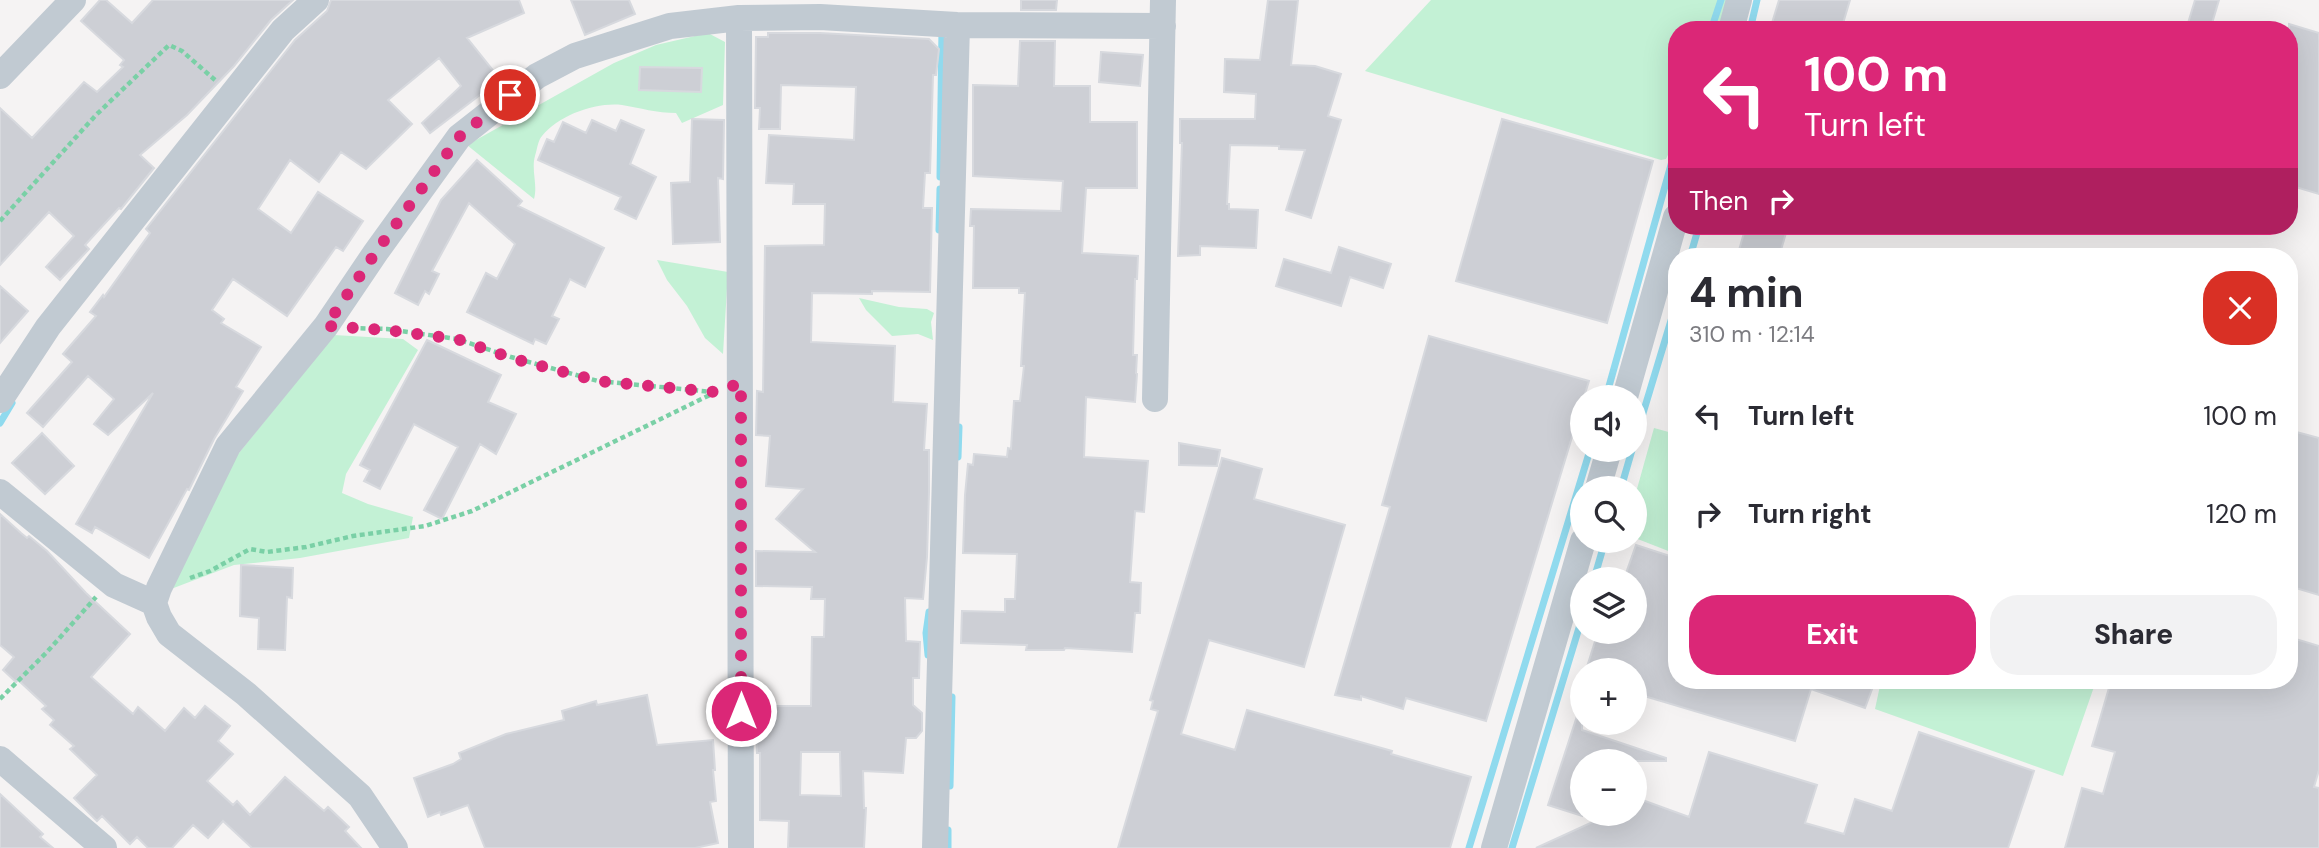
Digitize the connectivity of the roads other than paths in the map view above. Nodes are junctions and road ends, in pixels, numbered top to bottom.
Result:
1 (73, 0) edge
2 (316, 0) edge
3 (1163, 0) edge
4 (1739, 0) edge
5 (738, 18) junction
6 (1733, 21) edge
7 (957, 25) junction
8 (1163, 26) junction
9 (0, 76) edge
10 (1671, 235) edge
11 (1628, 385) edge
12 (1155, 399) dead end
13 (0, 400) edge
14 (0, 492) edge
15 (1580, 553) edge
16 (157, 596) junction
17 (0, 760) edge
18 (104, 848) edge
19 (395, 848) edge
20 (741, 848) edge
21 (935, 848) edge
22 (1494, 848) edge

1 - 9 street
2 - 13 street
3 - 8 street
4 - 6 street
5 - 7 street
5 - 16 street
5 - 20 street
7 - 8 street
7 - 21 street
8 - 12 street
10 - 11 street
14 - 16 street
15 - 22 street
16 - 19 street
17 - 18 street

